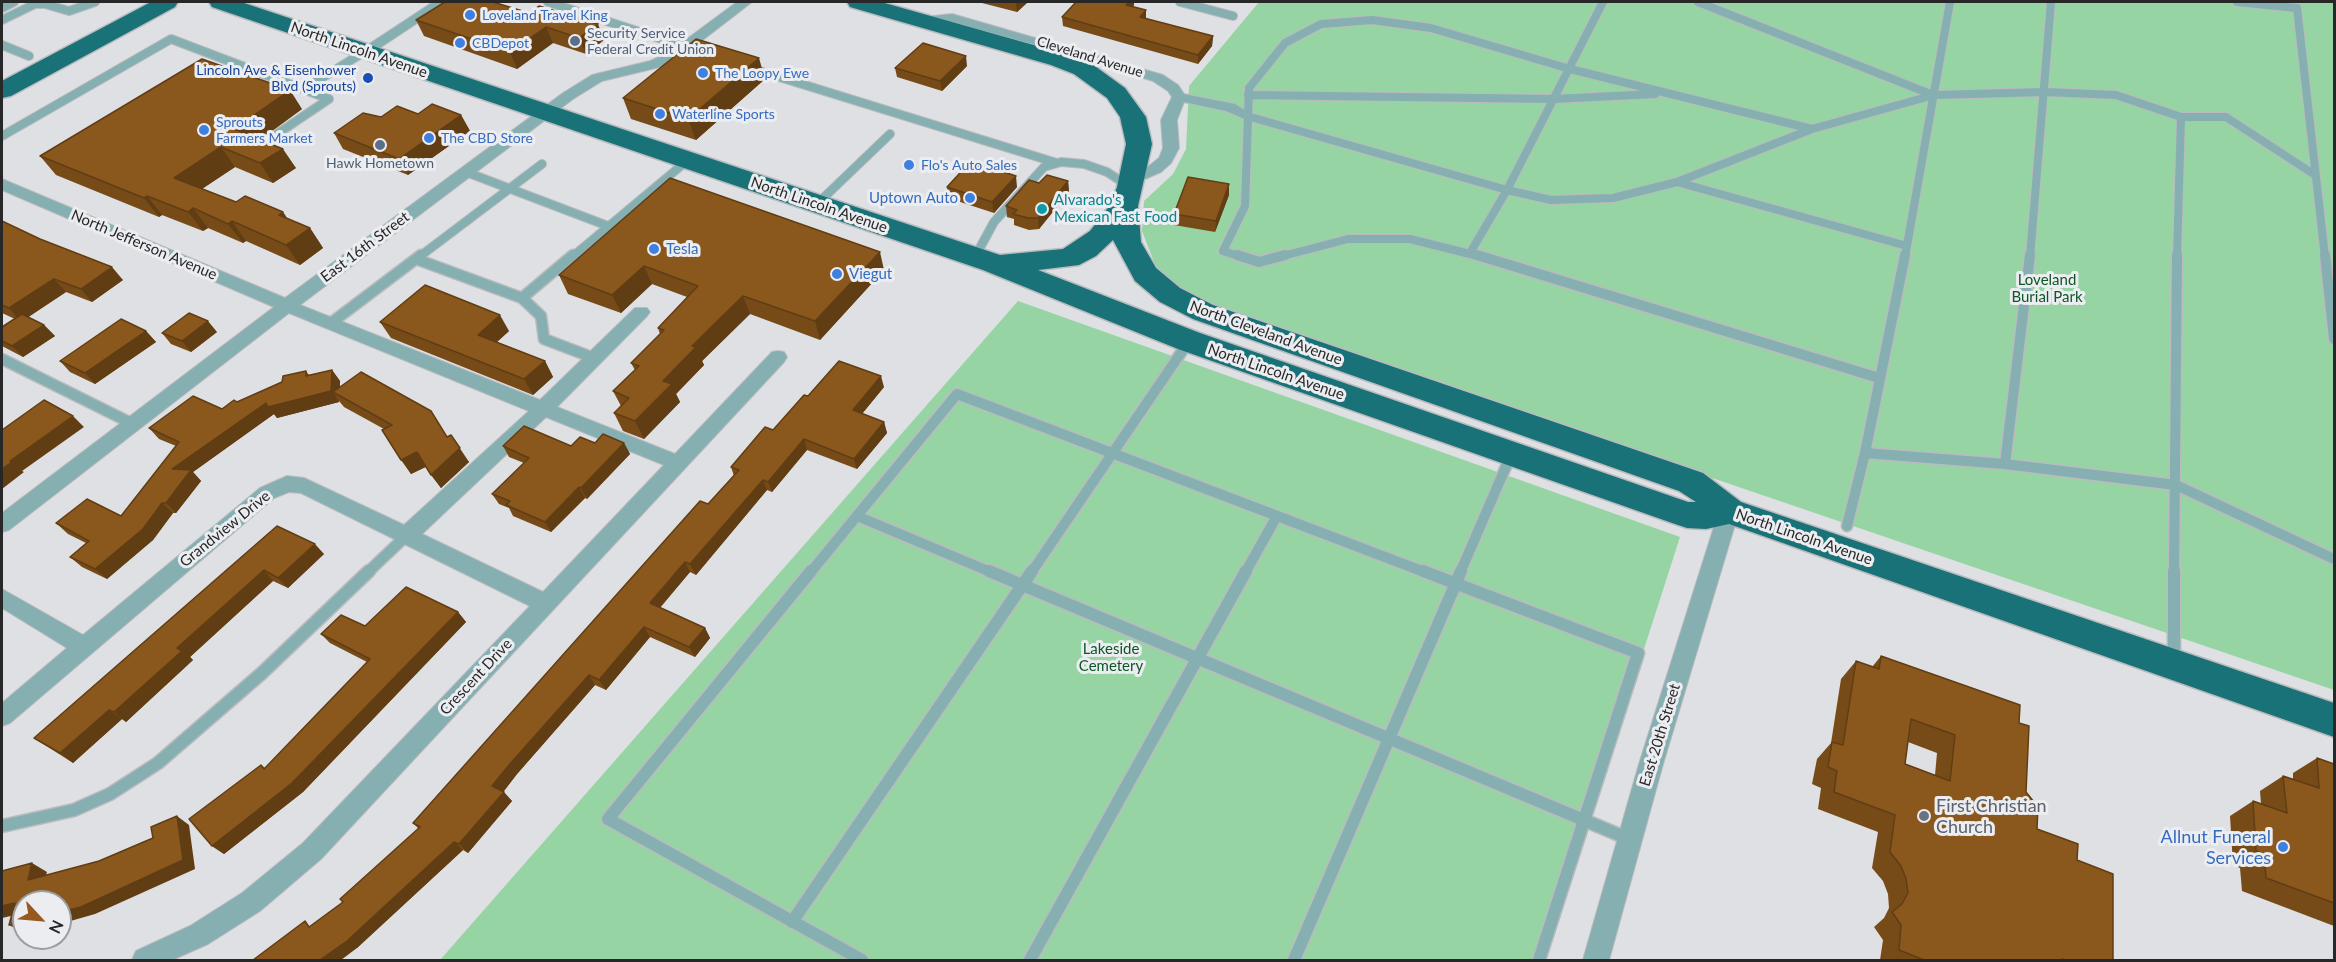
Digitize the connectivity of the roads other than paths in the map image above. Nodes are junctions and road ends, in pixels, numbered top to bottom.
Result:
1 (14, 2) edge
2 (95, 2) edge
3 (128, 2) edge
4 (167, 2) edge
5 (220, 2) edge
6 (442, 2) edge
7 (548, 2) edge
8 (746, 2) edge
9 (858, 2) edge
10 (1180, 2) edge
11 (1603, 2) edge
12 (1698, 2) edge
13 (1950, 2) edge
14 (2051, 2) edge
15 (2237, 2) edge
16 (2, 8) edge
17 (1233, 16) dead end
18 (2, 20) edge
19 (925, 21) junction
20 (2, 45) edge
21 (694, 46) junction
22 (364, 52) junction
23 (29, 56) junction
24 (231, 62) junction
25 (745, 66) edge
26 (221, 68) edge
27 (1570, 69) junction
28 (2, 70) edge
29 (304, 89) junction
30 (2, 91) edge
31 (2045, 92) junction
32 (1667, 93) junction
33 (1248, 95) junction
34 (1934, 95) junction
35 (1179, 97) junction
36 (1554, 99) junction
37 (545, 113) junction
38 (1247, 116) junction
39 (2181, 117) junction
40 (1812, 129) junction
41 (890, 135) dead end
42 (2, 136) edge
43 (271, 138) dead end
44 (687, 160) junction
45 (542, 164) dead end
46 (1057, 164) junction
47 (466, 172) junction
48 (2315, 175) junction
49 (1677, 182) junction
50 (2, 184) edge
51 (510, 189) junction
52 (1507, 190) junction
53 (1129, 191) junction
54 (817, 204) junction
55 (608, 226) junction
56 (1907, 246) junction
57 (1470, 253) junction
58 (416, 259) junction
59 (984, 260) junction
60 (522, 298) junction
61 (287, 306) junction
62 (641, 312) dead end
63 (331, 323) junction
64 (2334, 339) edge
65 (1189, 341) junction
66 (778, 357) dead end
67 (594, 358) junction
68 (2, 359) edge
69 (1879, 378) junction
70 (543, 409) junction
71 (133, 424) junction
72 (1113, 453) junction
73 (1865, 453) junction
74 (1511, 455) junction
75 (678, 463) junction
76 (2005, 464) junction
77 (2176, 485) junction
78 (1729, 511) junction
79 (857, 516) junction
80 (1277, 516) junction
81 (2, 524) edge
82 (1847, 526) dead end
83 (406, 536) junction
84 (2334, 559) edge
85 (1456, 584) junction
86 (1022, 585) junction
87 (2, 598) edge
88 (545, 603) junction
89 (84, 647) junction
90 (1197, 658) junction
91 (2174, 665) junction
92 (2, 716) edge
93 (2334, 720) edge
94 (1389, 739) junction
95 (1585, 821) junction
96 (2, 826) edge
97 (1629, 839) junction
98 (792, 922) junction
99 (145, 960) edge
100 (862, 960) edge
101 (1030, 960) edge
102 (1294, 960) edge
103 (1539, 960) edge
104 (1596, 960) edge

1 - 16 lane
2 - 18 lane
3 - 23 highway
4 - 30 highway
5 - 22 highway, North Lincoln Avenue
6 - 22 street
7 - 21 lane
8 - 21 street, East 16th Street
9 - 19 highway, North Cleveland Avenue
10 - 17 lane
11 - 27 lane
12 - 34 lane
13 - 34 lane
14 - 31 lane
15 - 48 lane
19 - 35 street, Cleveland Avenue
19 - 53 highway, North Cleveland Avenue
20 - 23 lane
21 - 37 street, East 16th Street
22 - 29 lane
22 - 37 highway, North Lincoln Avenue
23 - 28 highway
24 - 26 lane
24 - 29 lane
24 - 42 lane
25 - 46 lane
27 - 32 lane
27 - 33 lane
27 - 36 lane
29 - 43 lane
31 - 34 lane
31 - 39 lane
31 - 76 lane
32 - 36 lane
32 - 40 lane
33 - 36 lane
33 - 38 lane
34 - 40 lane
34 - 56 lane
35 - 38 street
35 - 53 street
36 - 52 lane
37 - 44 highway, North Lincoln Avenue
37 - 47 street, East 16th Street
38 - 52 lane
38 - 57 lane
39 - 48 lane
39 - 77 lane
40 - 49 lane
41 - 54 lane
44 - 54 highway, North Lincoln Avenue
44 - 55 lane
45 - 51 lane
46 - 53 lane
46 - 59 lane
47 - 51 lane
47 - 61 street, East 16th Street
48 - 64 lane
49 - 52 lane
49 - 56 lane
50 - 61 street, North Jefferson Avenue
51 - 55 lane
51 - 58 lane
52 - 57 lane
53 - 59 highway
53 - 78 highway, North Cleveland Avenue
54 - 59 highway, North Lincoln Avenue
55 - 60 lane
56 - 69 lane
57 - 69 lane
58 - 60 lane
58 - 63 lane
59 - 65 highway, North Lincoln Avenue
60 - 67 lane
61 - 63 street, North Jefferson Avenue
61 - 71 street, East 16th Street
62 - 67 street
63 - 70 street, North Jefferson Avenue
65 - 72 lane
65 - 74 highway, North Lincoln Avenue
66 - 75 street, Crescent Drive
67 - 70 street
68 - 71 lane
69 - 73 lane
70 - 75 street, North Jefferson Avenue
70 - 83 street
71 - 81 street, East 16th Street
72 - 79 lane
72 - 80 lane
72 - 86 lane
73 - 76 lane
73 - 82 lane
74 - 78 highway, North Lincoln Avenue
74 - 85 lane
75 - 88 street, Crescent Drive
76 - 77 lane
77 - 84 lane
77 - 91 lane
78 - 91 highway, North Lincoln Avenue
78 - 97 street, East 20th Street
79 - 86 lane
79 - 98 lane
80 - 85 lane
80 - 90 lane
83 - 88 street, Grandview Drive
83 - 89 street, Grandview Drive
83 - 96 lane
85 - 94 lane
85 - 95 lane
86 - 90 lane
86 - 98 lane
87 - 89 street
88 - 99 street, Crescent Drive
89 - 92 street, Grandview Drive
90 - 94 lane
90 - 101 lane
91 - 93 highway, North Lincoln Avenue
94 - 95 lane
94 - 102 lane
95 - 97 lane
95 - 103 lane
97 - 104 street, East 20th Street
98 - 100 lane

